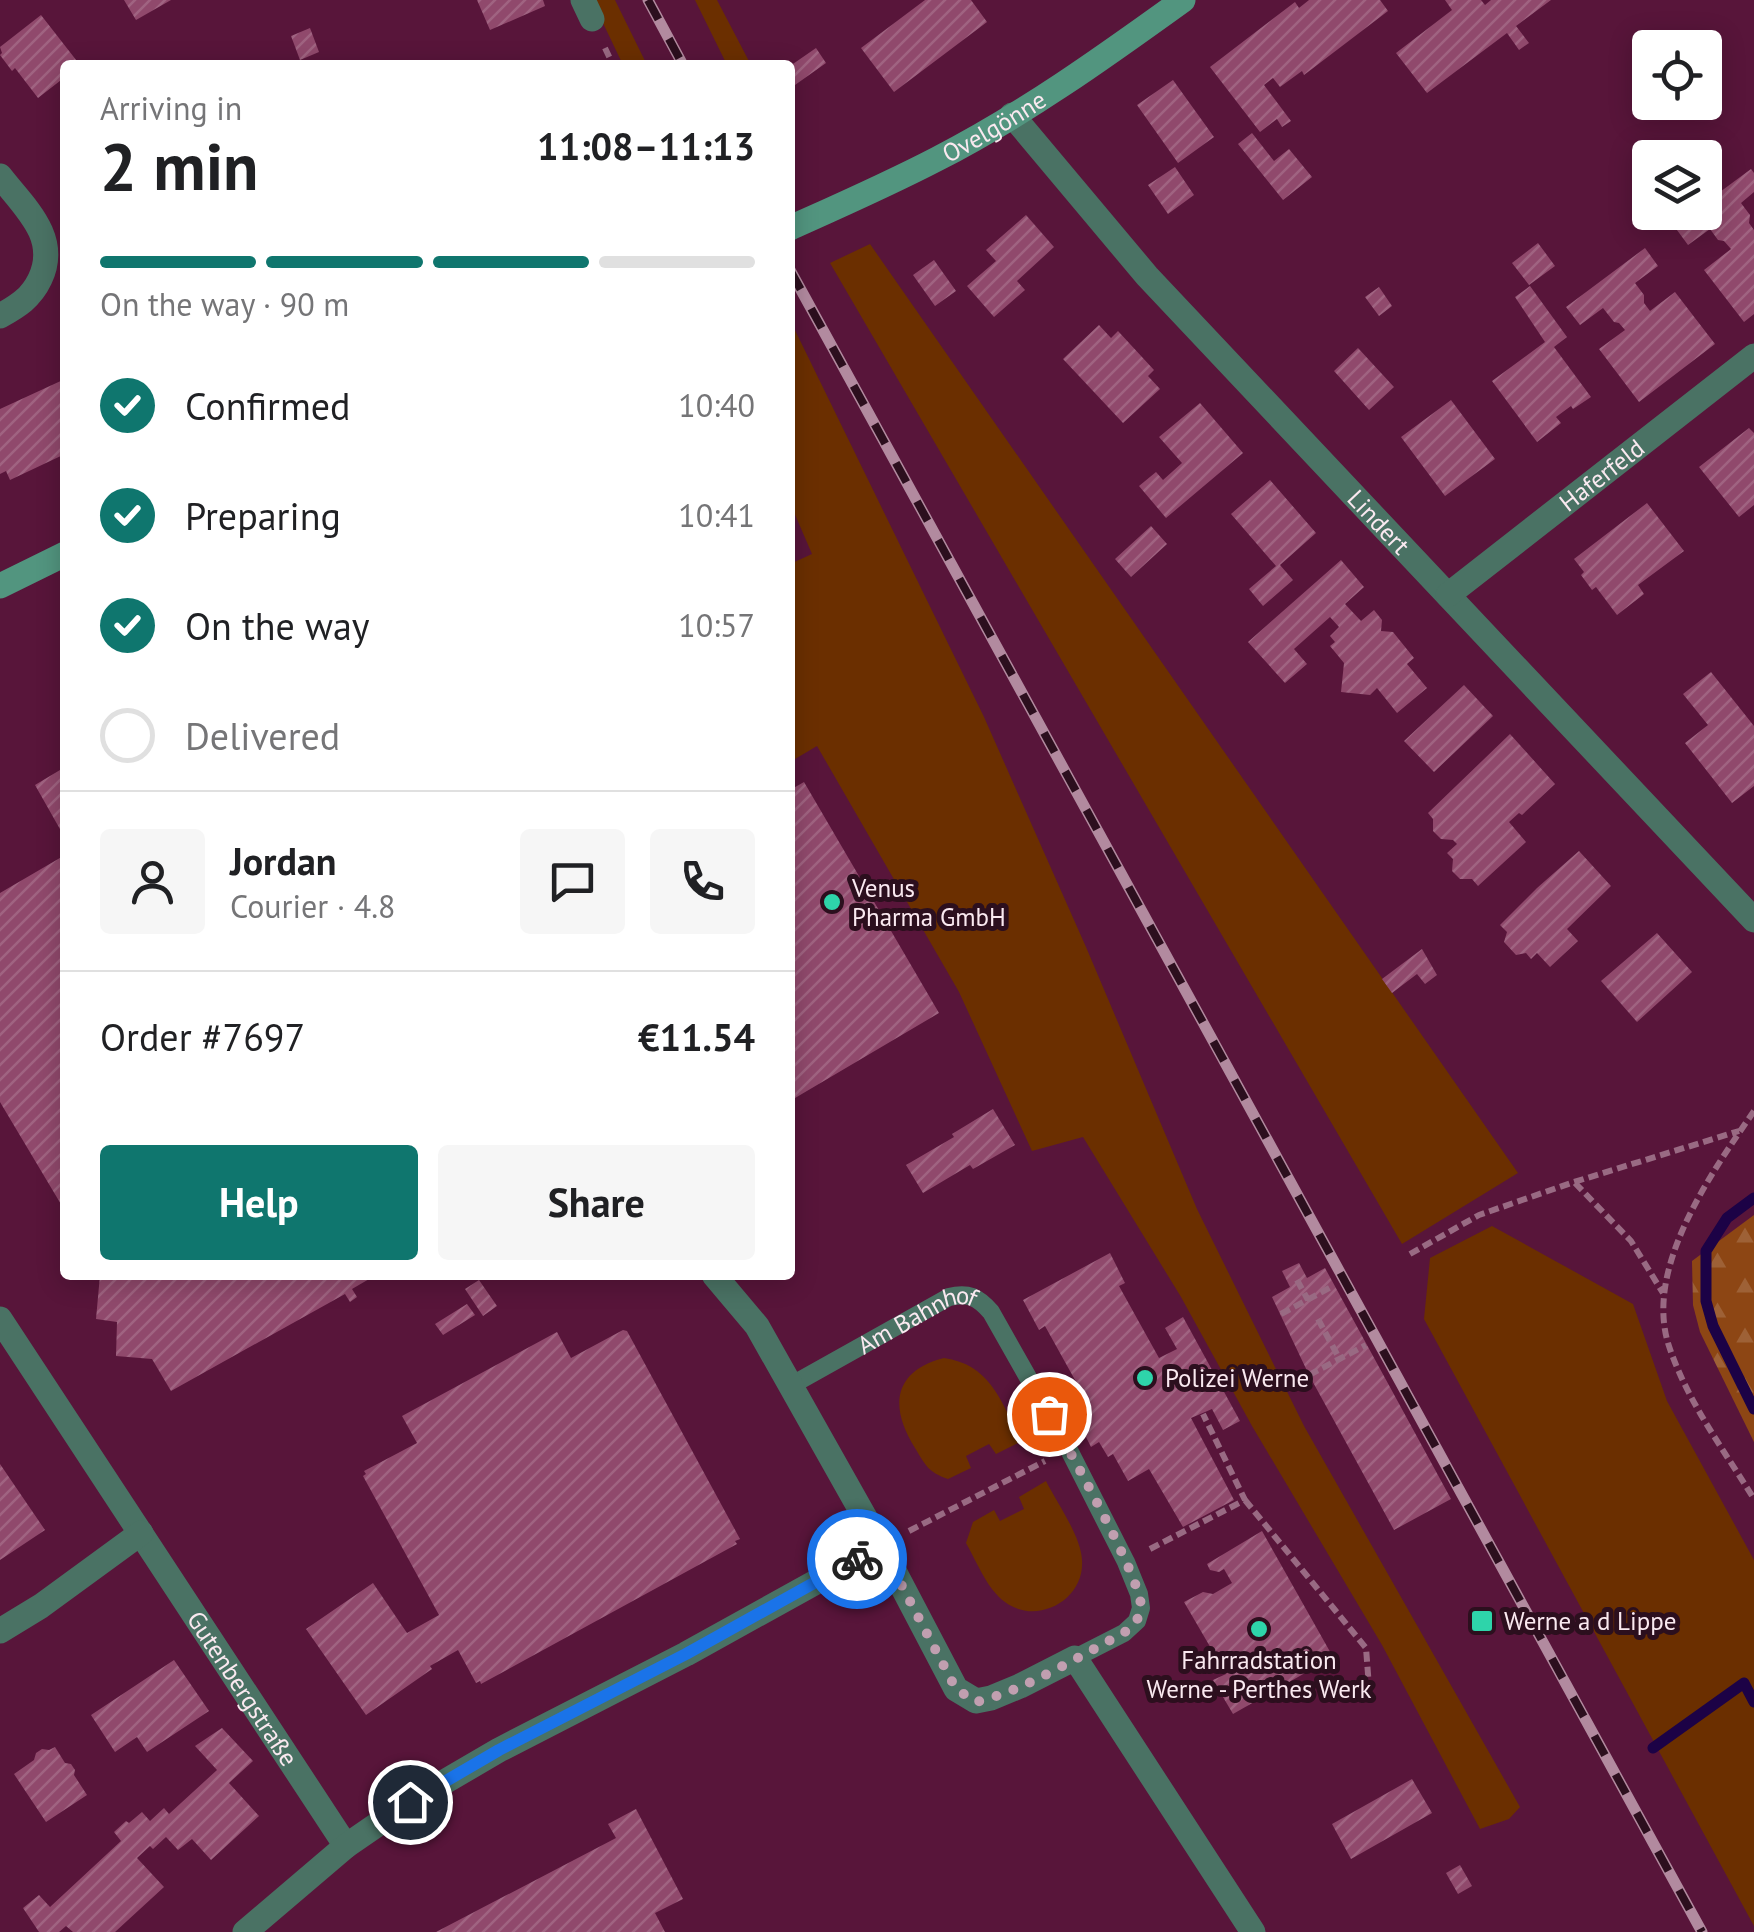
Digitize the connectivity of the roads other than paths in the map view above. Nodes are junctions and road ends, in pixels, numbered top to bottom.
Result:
1 (1183, 0) edge
2 (1012, 116) junction
3 (0, 176) edge
4 (795, 226) edge
5 (0, 316) edge
6 (1754, 356) edge
7 (60, 556) edge
8 (0, 586) edge
9 (1448, 595) junction
10 (1754, 920) edge
11 (718, 1280) edge
12 (0, 1319) edge
13 (790, 1386) junction
14 (141, 1534) junction
15 (881, 1546) junction
16 (0, 1631) edge
17 (1075, 1658) junction
18 (346, 1846) junction
19 (245, 1932) edge
20 (1253, 1932) edge

1 - 2 main road, Ovelgönne
2 - 4 main road, Ovelgönne
2 - 9 street, Lindert
3 - 5 street
6 - 9 street, Haferfeld
7 - 8 main road
9 - 10 street, Lindert
11 - 13 street, Am Bahnhof
12 - 14 street, Gutenbergstraße
13 - 15 street, Am Bahnhof
13 - 17 lane, Am Bahnhof
14 - 16 street
14 - 18 street, Gutenbergstraße
15 - 17 street, Am Bahnhof
15 - 18 street
17 - 20 street
18 - 19 street

